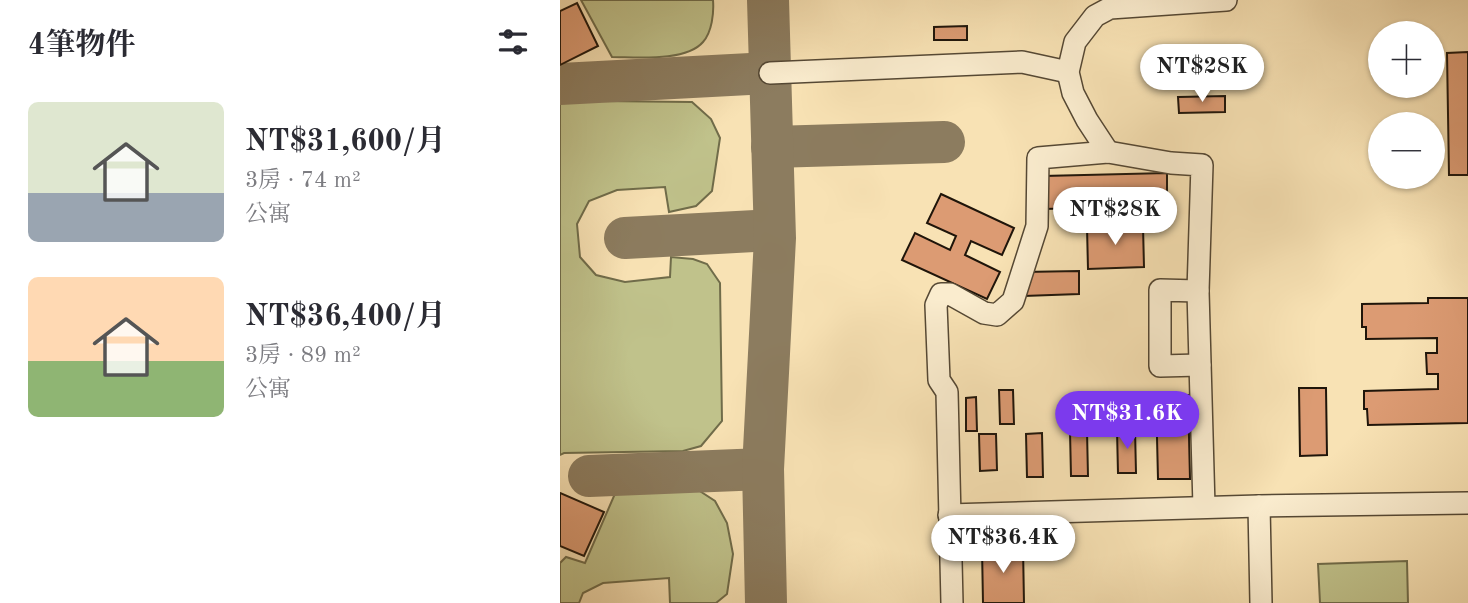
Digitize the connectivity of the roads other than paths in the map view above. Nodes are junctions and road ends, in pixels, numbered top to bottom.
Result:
1 (1226, 0) edge
2 (1068, 72) junction
3 (770, 73) dead end
4 (1108, 152) junction
5 (1198, 291) junction
6 (1200, 365) junction
7 (1468, 503) edge
8 (1259, 506) junction
9 (1204, 508) junction
10 (949, 514) junction
11 (952, 603) edge
12 (1261, 603) edge

1 - 2 lane
2 - 3 lane
2 - 4 lane
4 - 5 lane
4 - 10 lane
5 - 6 lane
5 - 6 lane
6 - 9 lane
7 - 8 lane
8 - 9 lane
8 - 12 lane
9 - 10 lane
10 - 11 lane

